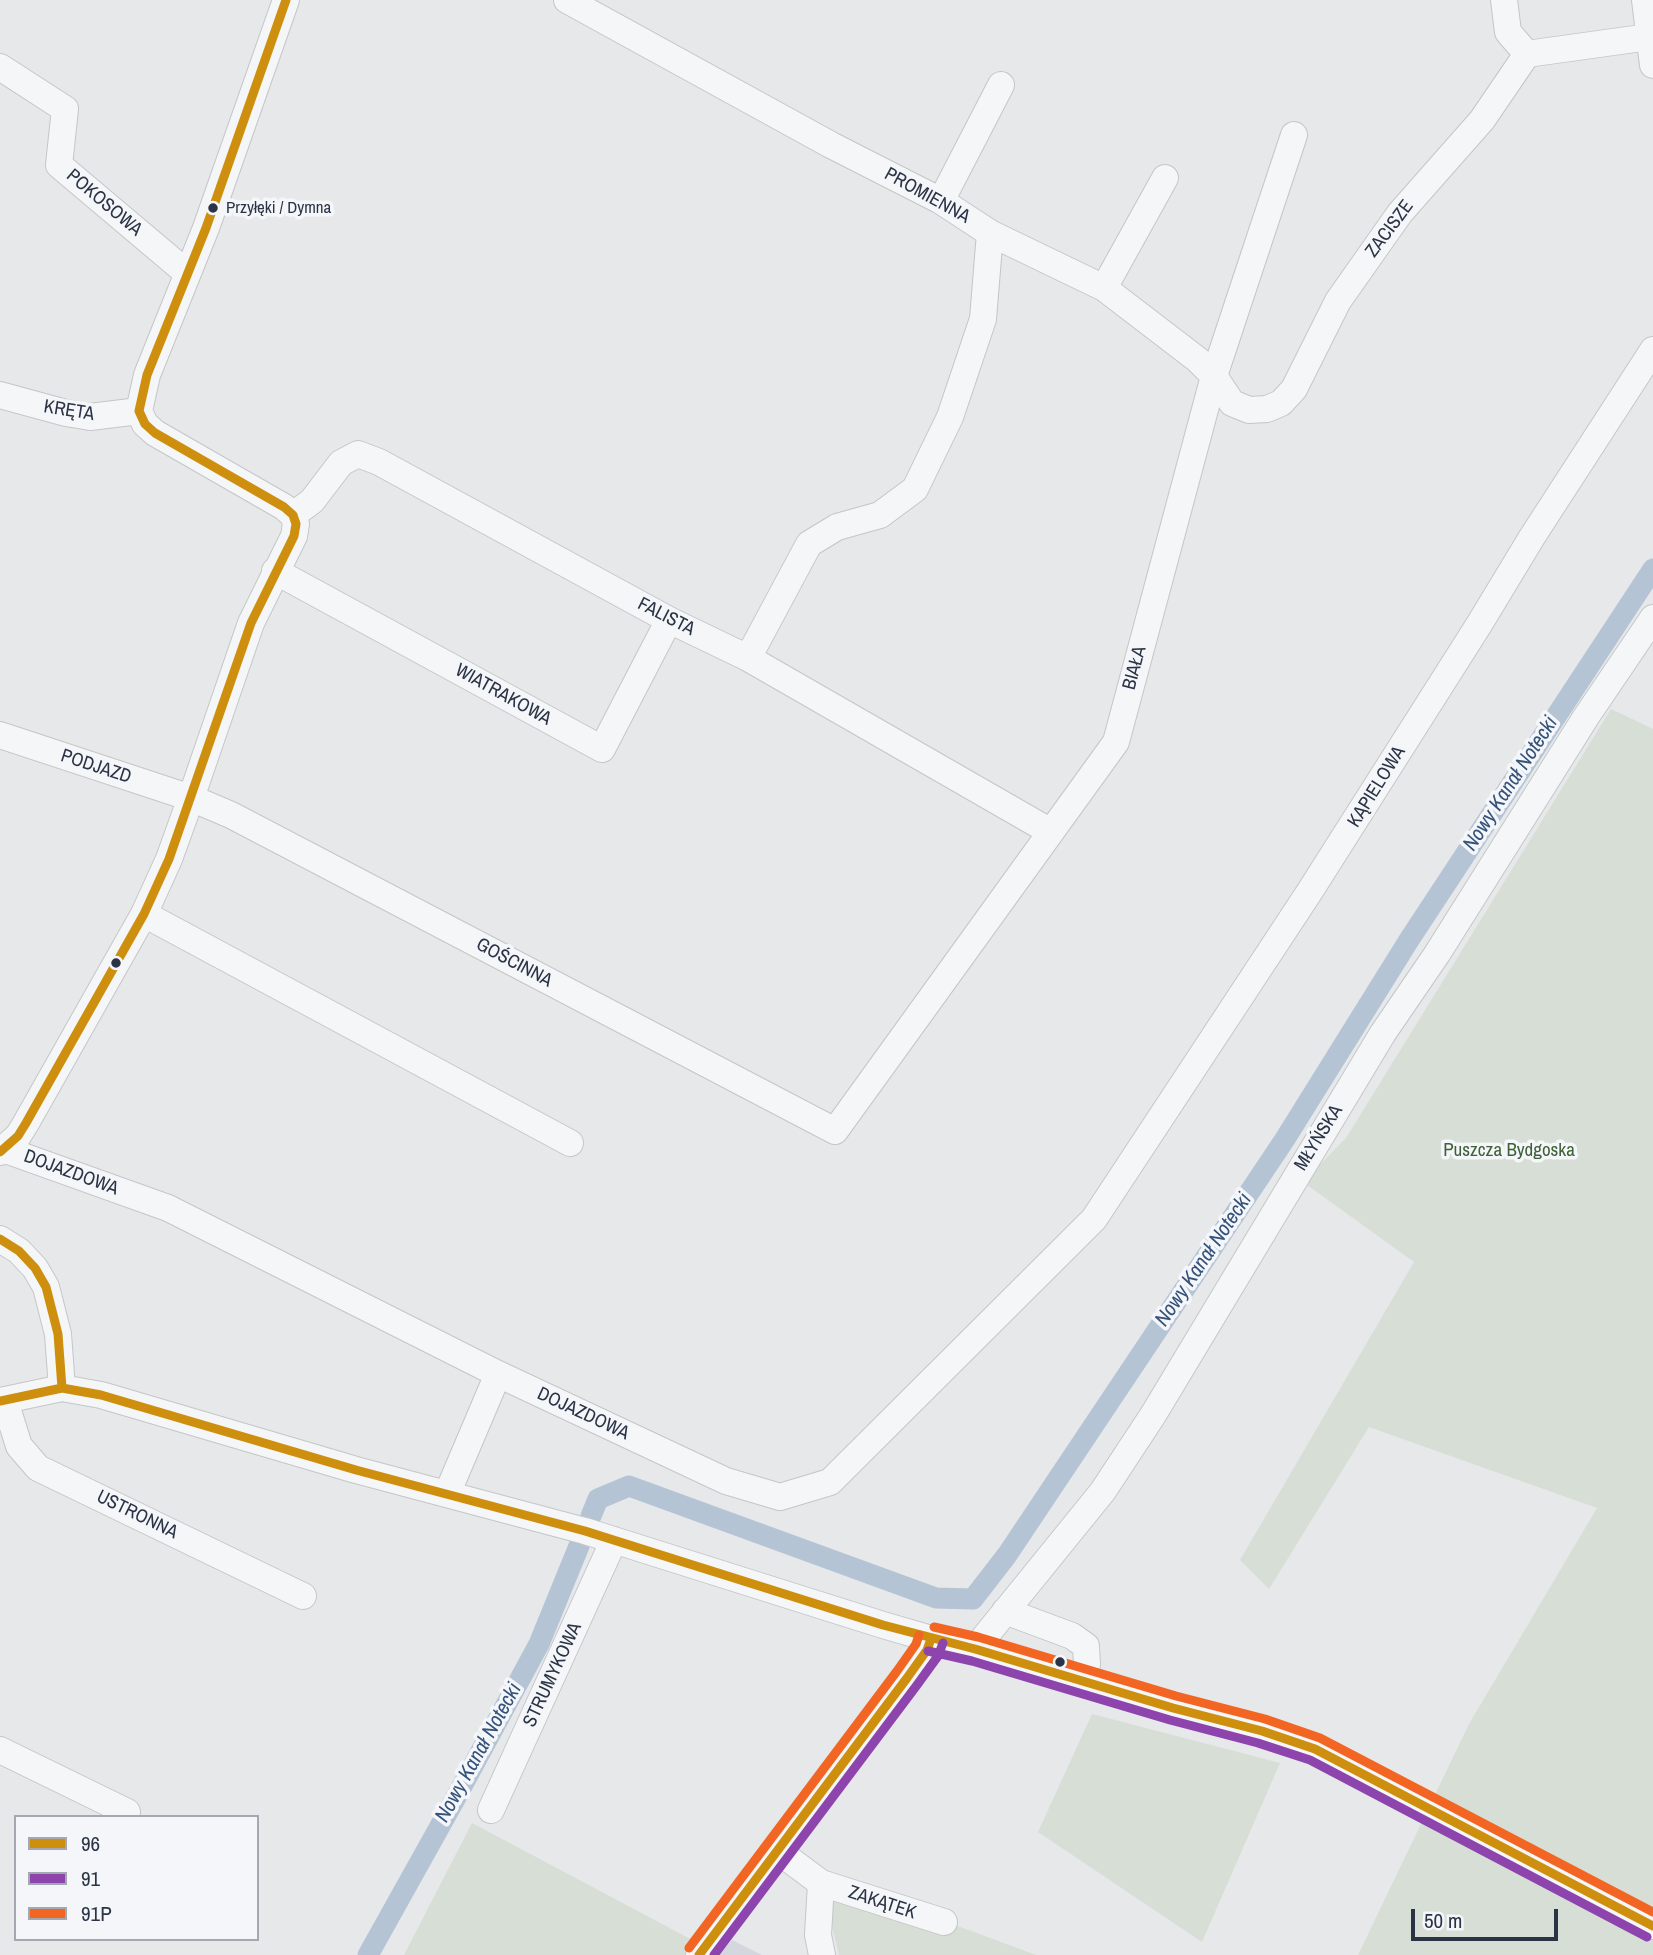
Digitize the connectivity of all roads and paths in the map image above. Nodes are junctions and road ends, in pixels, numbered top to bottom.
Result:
1 (286, 0) edge
2 (567, 0) edge
3 (1504, 0) edge
4 (1644, 0) edge
5 (1649, 37) junction
6 (1527, 54) junction
7 (1653, 65) edge
8 (0, 66) edge
9 (1001, 85) dead end
10 (1294, 135) dead end
11 (1165, 178) dead end
12 (941, 201) junction
13 (990, 233) junction
14 (187, 273) junction
15 (1104, 288) junction
16 (1653, 350) edge
17 (1214, 376) junction
18 (0, 395) edge
19 (1266, 409) joint
20 (139, 411) junction
21 (293, 515) junction
22 (275, 571) junction
23 (1653, 618) edge
24 (669, 620) junction
25 (748, 659) junction
26 (0, 735) edge
27 (191, 798) junction
28 (1051, 832) junction
29 (144, 914) junction
30 (835, 1131) joint
31 (570, 1143) dead end
32 (1, 1150) edge
33 (1094, 1219) joint
34 (0, 1239) edge
35 (498, 1374) junction
36 (62, 1388) junction
37 (2, 1401) edge
38 (447, 1494) junction
39 (614, 1540) junction
40 (303, 1596) dead end
41 (1005, 1611) junction
42 (931, 1639) junction
43 (975, 1649) junction
44 (1080, 1680) junction
45 (0, 1750) edge
46 (491, 1810) dead end
47 (127, 1812) dead end
48 (778, 1851) junction
49 (821, 1883) junction
50 (944, 1922) dead end
51 (1653, 1926) edge
52 (699, 1955) edge
53 (822, 1955) edge

1 - 14 street
2 - 12 street, PROMIENNA
3 - 6 street
4 - 5 street
5 - 6 street
5 - 7 street
6 - 19 street, ZACISZE
8 - 14 street, POKOSOWA
9 - 12 street
10 - 17 street, BIAŁA
11 - 15 street
12 - 13 street, PROMIENNA
13 - 15 street, PROMIENNA
13 - 25 street
14 - 20 street
15 - 17 street, PROMIENNA
16 - 33 street, KĄPIELOWA
17 - 19 street, PROMIENNA
17 - 28 street, BIAŁA
18 - 20 street, KRĘTA
20 - 21 street
21 - 22 street
21 - 24 street, FALISTA
22 - 24 street, WIATRAKOWA
22 - 27 street
23 - 41 street, MŁYŃSKA
24 - 25 street, FALISTA
25 - 28 street, FALISTA
26 - 27 street, PODJAZD
27 - 29 street
27 - 30 street, GOŚCINNA
28 - 30 street, BIAŁA
29 - 31 street
29 - 32 street
32 - 35 street, DOJAZDOWA
33 - 35 street, DOJAZDOWA
34 - 36 street
35 - 38 street
36 - 37 street
36 - 38 street
37 - 40 street, USTRONNA
38 - 39 street
39 - 42 street
39 - 46 street, STRUMYKOWA
41 - 43 street, MŁYŃSKA
41 - 44 street
42 - 43 street
42 - 48 street
43 - 44 street
44 - 51 street
45 - 47 street
48 - 49 street, ZAKĄTEK
48 - 52 street
49 - 50 street, ZAKĄTEK
49 - 53 street

